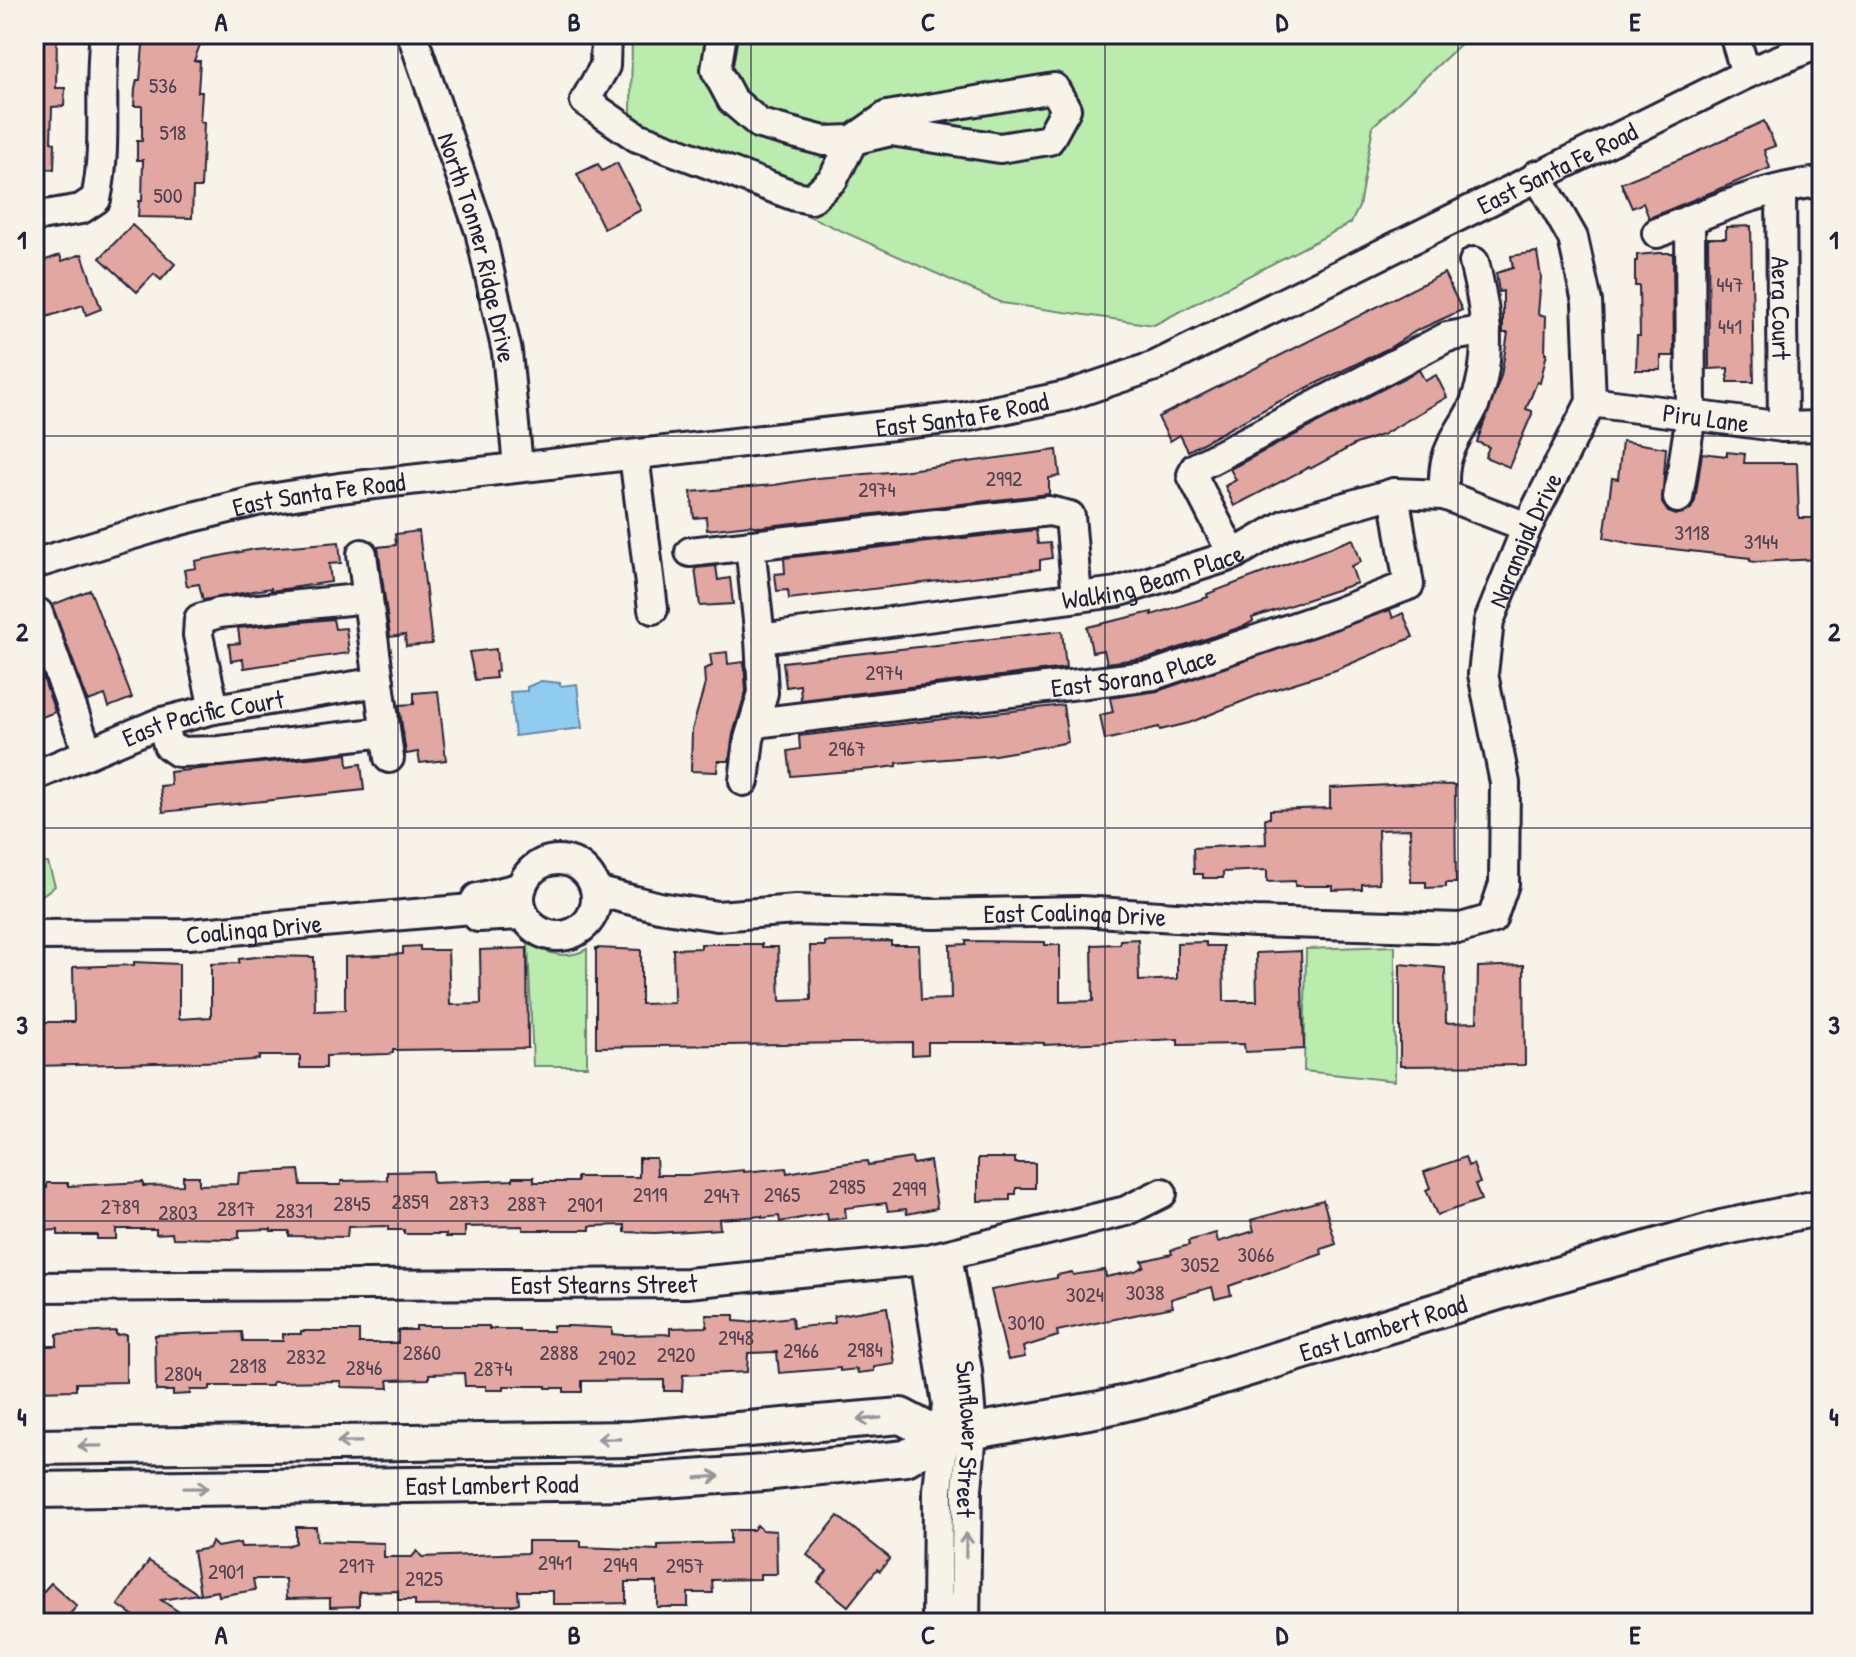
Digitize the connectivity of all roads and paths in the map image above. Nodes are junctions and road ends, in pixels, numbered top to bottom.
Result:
1 (105, 34) edge
2 (412, 34) edge
3 (606, 34) edge
4 (722, 34) edge
5 (1734, 34) edge
6 (1822, 42) edge
7 (1746, 74) junction
8 (853, 140) junction
9 (1537, 175) junction
10 (1822, 182) edge
11 (1781, 190) junction
12 (34, 217) edge
13 (1690, 219) junction
14 (1657, 233) dead end
15 (1474, 262) dead end
16 (1486, 330) junction
17 (1591, 402) junction
18 (1691, 415) junction
19 (1822, 426) edge
20 (1783, 427) junction
21 (634, 455) junction
22 (518, 466) junction
23 (1394, 493) junction
24 (1444, 495) junction
25 (1678, 498) dead end
26 (1527, 527) junction
27 (750, 545) junction
28 (690, 552) dead end
29 (362, 554) dead end
30 (1233, 555) junction
31 (34, 564) edge
32 (1077, 597) junction
33 (368, 598) junction
34 (653, 609) dead end
35 (38, 613) dead end
36 (760, 639) junction
37 (379, 682) junction
38 (214, 709) junction
39 (162, 722) junction
40 (755, 723) junction
41 (88, 753) junction
42 (34, 776) edge
43 (744, 781) dead end
44 (523, 901) junction
45 (595, 901) junction
46 (1492, 919) joint
47 (34, 935) edge
48 (1162, 1193) dead end
49 (1822, 1207) edge
50 (936, 1258) junction
51 (34, 1287) edge
52 (942, 1430) junction
53 (34, 1447) edge
54 (34, 1490) edge
55 (937, 1623) edge
56 (965, 1623) edge

1 - 12 street
2 - 22 street, North Tonner Ridge Drive
3 - 8 street
4 - 8 street
5 - 7 street
6 - 7 street, East Santa Fe Road
7 - 9 street, East Santa Fe Road
8 - 8 street
9 - 17 street, Naranajal Drive
9 - 21 street, East Santa Fe Road
10 - 11 street
11 - 13 street
11 - 20 street, Aera Court
13 - 14 street
13 - 18 street
15 - 16 street
16 - 24 street
16 - 30 street
17 - 18 street, Piru Lane
17 - 26 street, Naranajal Drive
18 - 20 street, Piru Lane
18 - 25 street
19 - 20 street, Piru Lane
21 - 22 street, East Santa Fe Road
21 - 34 street
22 - 31 street, East Santa Fe Road
23 - 24 street, Walking Beam Place
23 - 30 street, Walking Beam Place
23 - 40 street, East Sorana Place
24 - 26 street, Walking Beam Place
26 - 46 street, Naranajal Drive
27 - 28 street
27 - 32 street
27 - 36 street
29 - 33 street
30 - 32 street, Walking Beam Place
32 - 36 street, Walking Beam Place
33 - 37 street
33 - 38 street
35 - 41 street
36 - 40 street
37 - 38 street, East Pacific Court
37 - 39 street
38 - 39 street, East Pacific Court
39 - 41 street, East Pacific Court
40 - 43 street
41 - 42 street, East Pacific Court
44 - 45 street
44 - 45 street
44 - 47 street, Coalinga Drive
45 - 46 street, East Coalinga Drive
48 - 50 street, East Stearns Street
49 - 52 main road, East Lambert Road
50 - 51 street, East Stearns Street
50 - 52 street, Sunflower Street
50 - 52 street, Sunflower Street
52 -> 53 main road, East Lambert Road
54 -> 52 main road, East Lambert Road
52 - 55 street, Sunflower Street
56 -> 52 street, Sunflower Street

